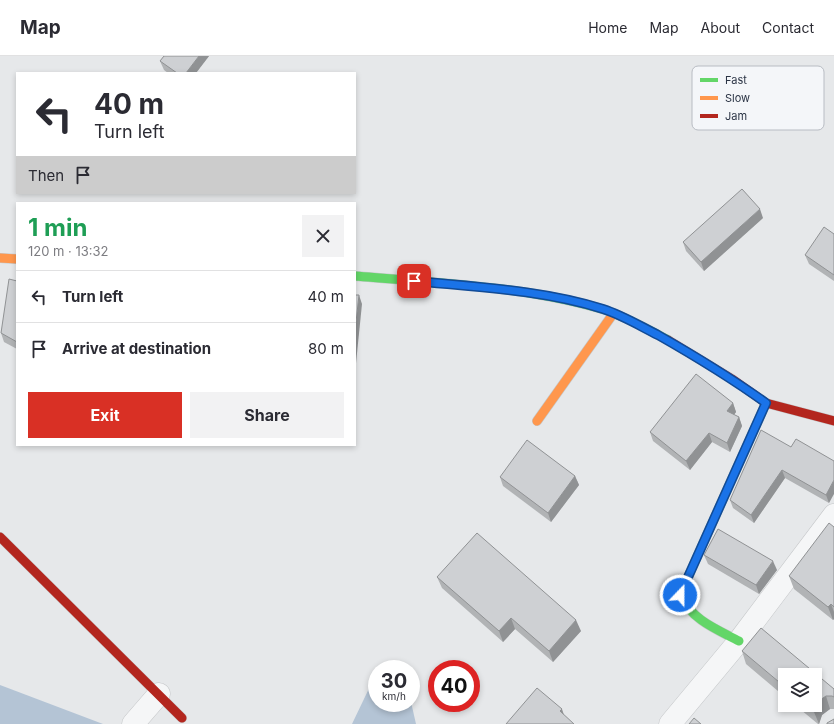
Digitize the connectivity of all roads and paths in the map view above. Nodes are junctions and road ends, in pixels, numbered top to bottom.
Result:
1 (0, 258) edge
2 (16, 258) edge
3 (356, 276) edge
4 (613, 314) junction
5 (766, 403) junction
6 (537, 420) dead end
7 (834, 421) edge
8 (834, 515) edge
9 (0, 536) edge
10 (739, 640) junction
11 (159, 694) junction
12 (182, 718) dead end
13 (133, 724) edge
14 (670, 724) edge

1 - 2 street
3 - 4 street
4 - 5 street
4 - 6 street
5 - 7 street
5 - 10 street
8 - 10 street
9 - 11 street
10 - 14 street
11 - 12 street
11 - 13 street

